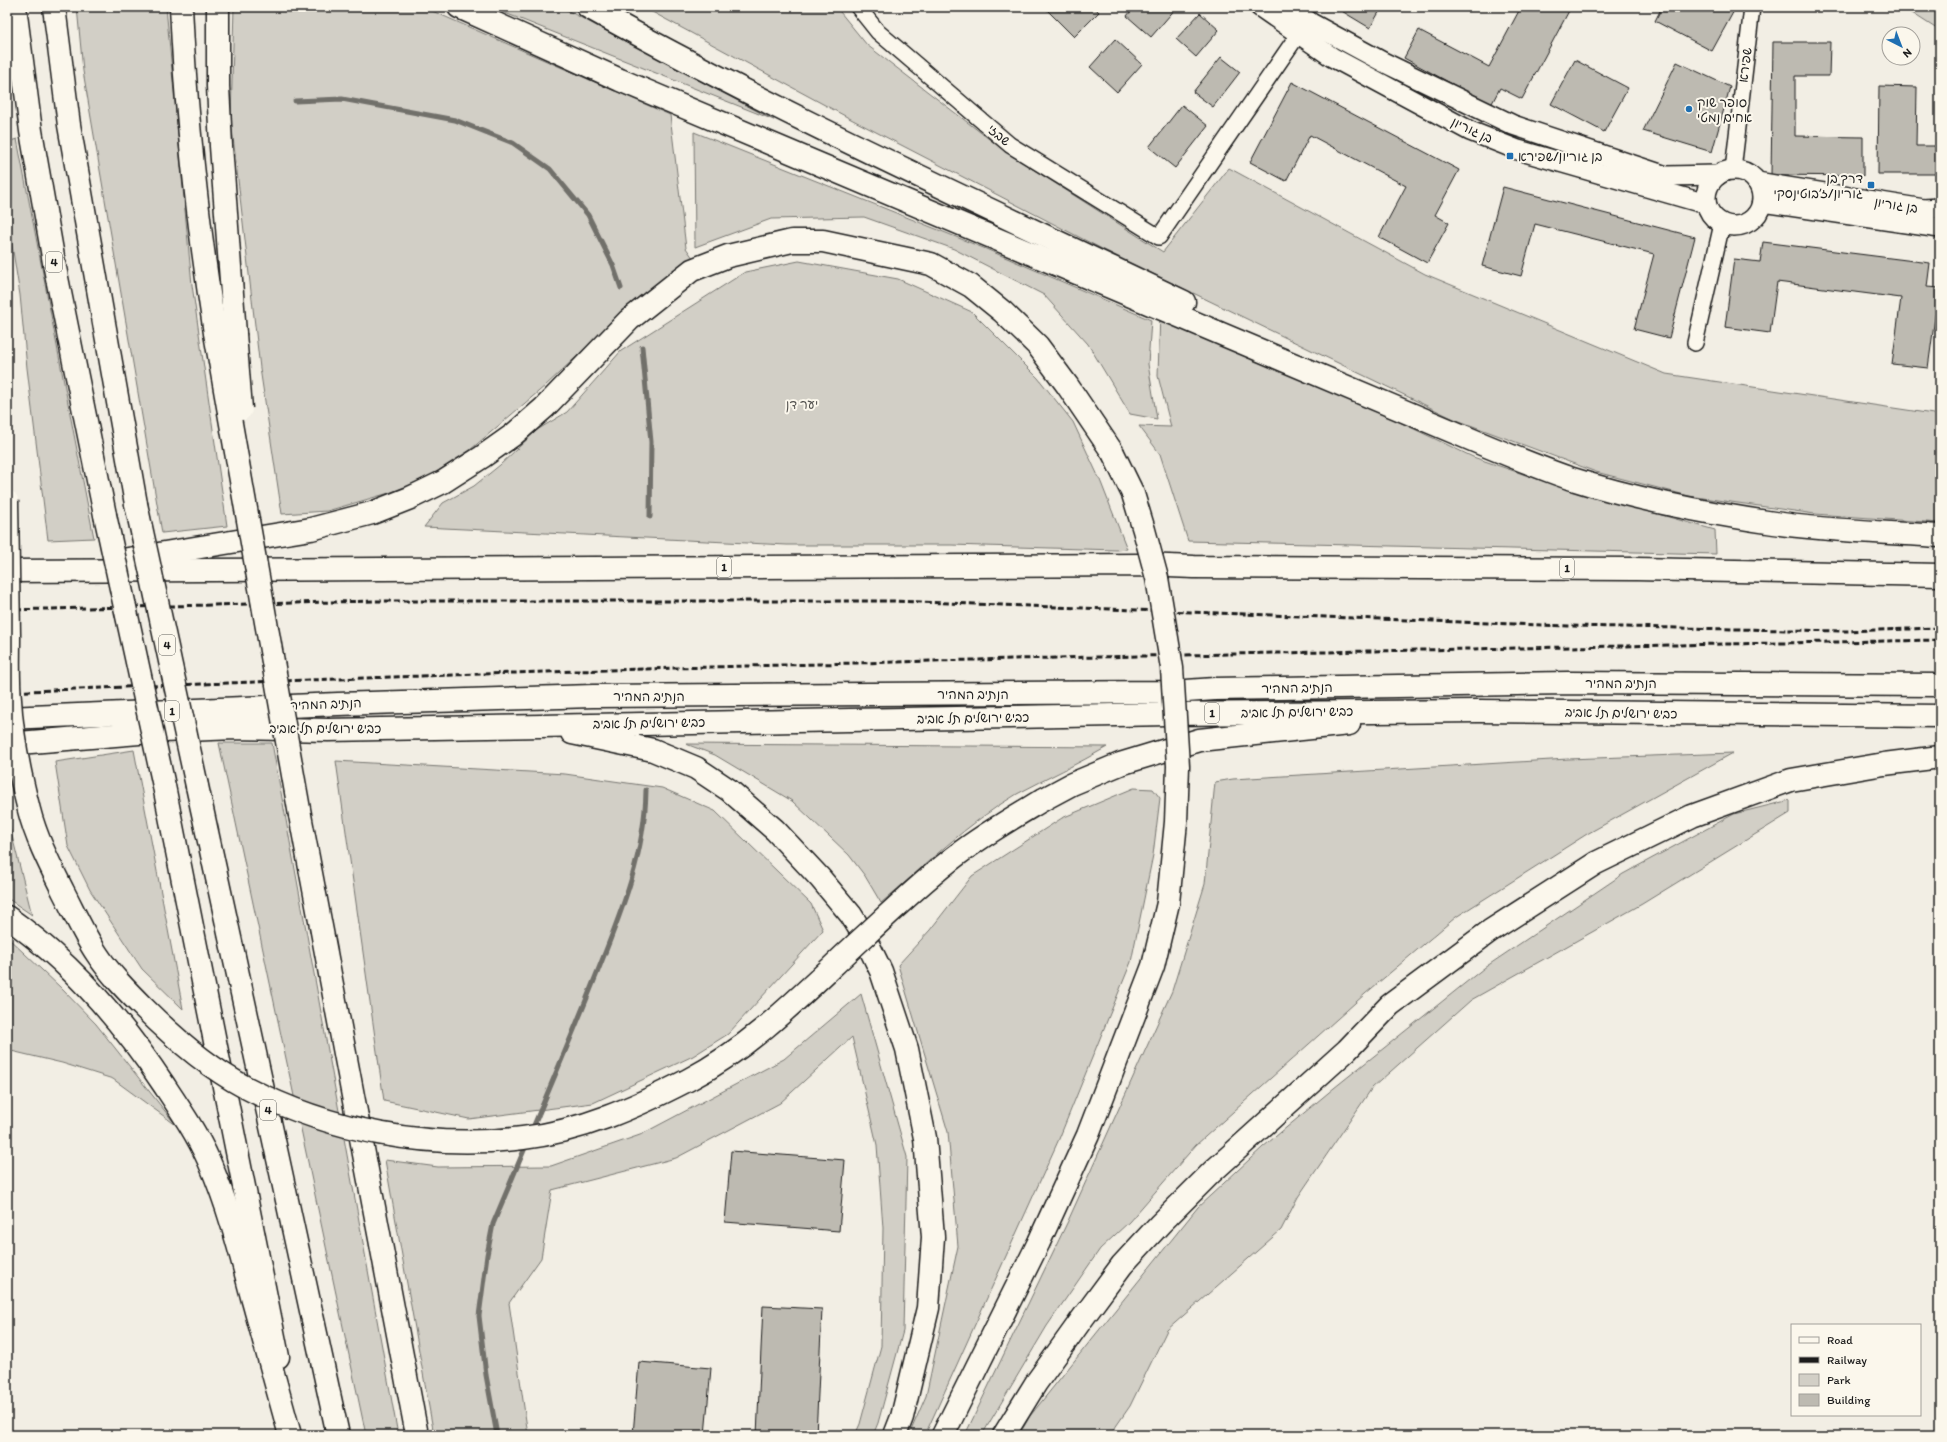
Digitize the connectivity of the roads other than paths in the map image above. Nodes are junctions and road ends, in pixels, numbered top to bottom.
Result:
1 (15, 7) edge
2 (54, 7) edge
3 (181, 7) edge
4 (218, 7) edge
5 (459, 7) edge
6 (588, 7) edge
7 (617, 7) edge
8 (858, 7) edge
9 (1260, 7) edge
10 (1289, 7) edge
11 (1752, 7) edge
12 (1303, 27) junction
13 (886, 159) junction
14 (1726, 173) junction
15 (1757, 182) junction
16 (1762, 202) junction
17 (1706, 204) junction
18 (1940, 208) edge
19 (1722, 224) junction
20 (1940, 228) edge
21 (225, 334) junction
22 (1695, 343) dead end
23 (1443, 427) junction
24 (7, 500) edge
25 (1940, 536) edge
26 (7, 571) edge
27 (52, 571) junction
28 (1940, 575) edge
29 (1940, 685) edge
30 (1479, 711) junction
31 (1940, 716) edge
32 (7, 718) edge
33 (534, 725) junction
34 (7, 744) edge
35 (1940, 757) edge
36 (7, 917) edge
37 (290, 1435) edge
38 (293, 1435) edge
39 (338, 1435) edge
40 (417, 1435) edge
41 (895, 1435) edge
42 (943, 1435) edge
43 (1004, 1435) edge

1 - 38 highway, 4, bridge
2 - 39 highway, 4, bridge
3 - 21 highway
4 - 21 highway
5 - 23 highway
6 - 13 highway
7 - 13 highway
8 - 12 street, שבזי
9 - 12 street, בן גוריון
10 - 12 street, בן גוריון
11 - 14 street, שפירא
12 - 14 street, בן גוריון
12 - 17 street, בן גוריון
13 - 23 highway
14 - 15 street
14 - 17 street
15 - 16 street
15 - 18 street, בן גוריון
16 - 19 street
16 - 20 street, בן גוריון
17 - 19 street
19 - 22 street
21 - 40 highway, bridge
23 - 25 highway
24 - 30 highway, bridge
26 - 27 highway, 1
27 - 28 highway, 1
27 - 42 highway, bridge
29 - 32 highway, הנתיב המהיר / 1
30 - 31 highway, כביש ירושלים תל אביב / 1
30 - 33 highway, כביש ירושלים תל אביב / 1
33 - 34 highway, כביש ירושלים תל אביב / 1
33 - 41 highway
35 - 43 highway
36 - 37 highway

